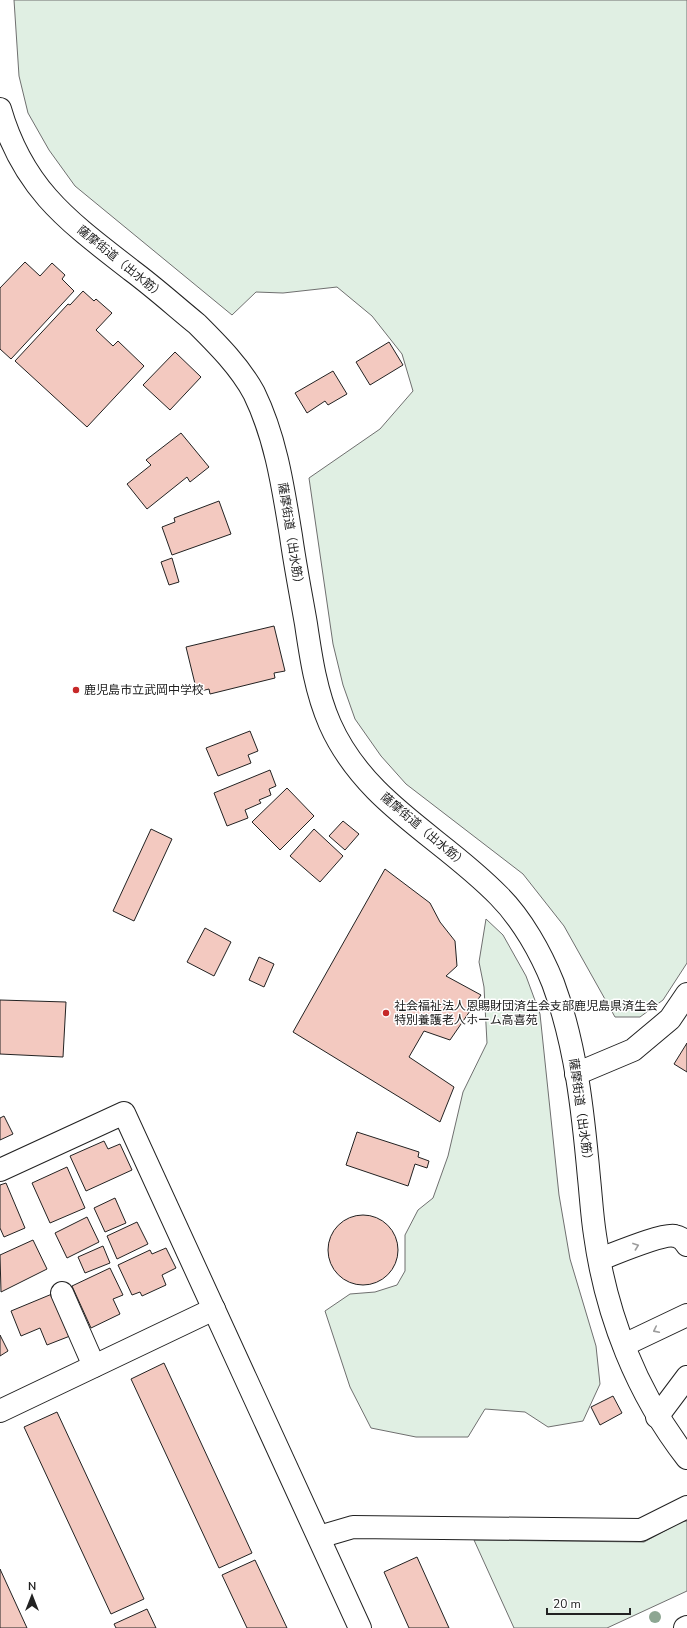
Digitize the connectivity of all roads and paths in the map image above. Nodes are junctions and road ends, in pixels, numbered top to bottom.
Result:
1 (0, 109) edge
2 (687, 994) edge
3 (576, 1074) junction
4 (0, 1170) edge
5 (687, 1245) edge
6 (600, 1259) junction
7 (62, 1293) dead end
8 (214, 1309) junction
9 (687, 1315) edge
10 (624, 1345) junction
11 (94, 1366) junction
12 (687, 1377) edge
13 (0, 1411) edge
14 (657, 1417) junction
15 (687, 1458) edge
16 (687, 1508) edge
17 (319, 1537) junction
18 (360, 1628) edge

1 - 3 street, 薩摩街道（出水筋）
2 - 3 street
3 - 6 street, 薩摩街道（出水筋）
4 - 8 street
6 -> 5 street
6 - 10 street, 薩摩街道（出水筋）
7 - 11 street
8 - 11 street
8 - 17 street
9 -> 10 street
10 - 14 street, 薩摩街道（出水筋）
11 - 13 street
12 - 14 street
14 - 15 street, 薩摩街道（出水筋）
16 - 17 street
17 - 18 street

